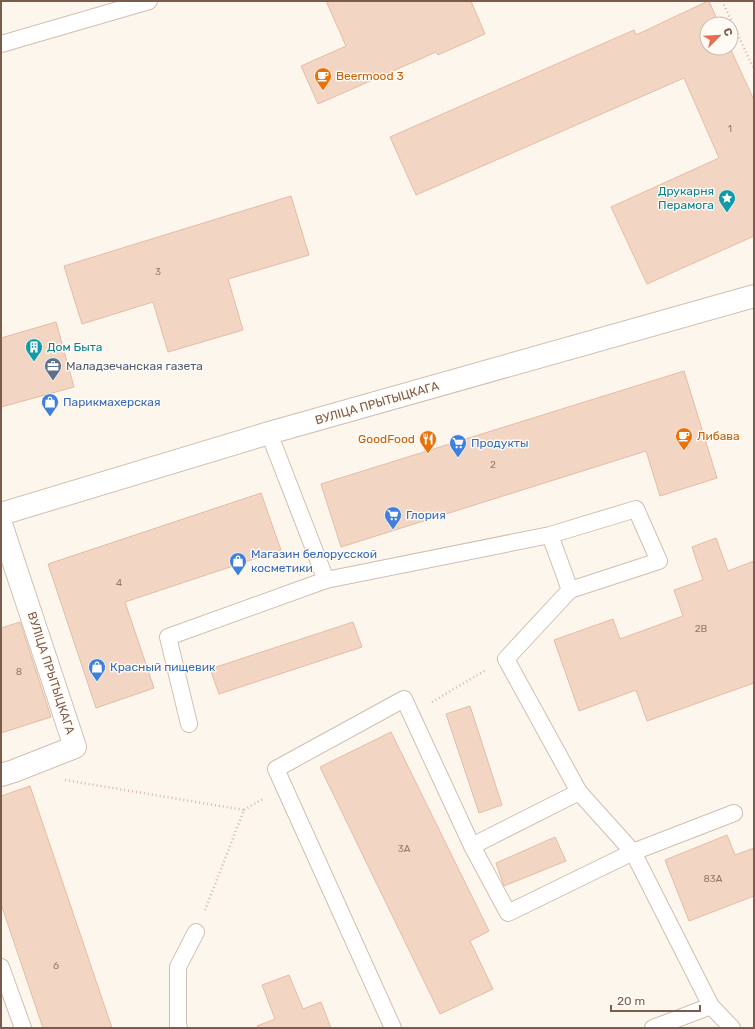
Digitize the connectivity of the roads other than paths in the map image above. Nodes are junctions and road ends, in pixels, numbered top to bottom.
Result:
1 (149, 1) edge
2 (1, 44) edge
3 (754, 296) edge
4 (270, 433) junction
5 (1, 514) edge
6 (1, 524) edge
7 (550, 534) junction
8 (326, 580) junction
9 (570, 590) junction
10 (189, 724) dead end
11 (1, 775) edge
12 (579, 792) junction
13 (734, 813) dead end
14 (472, 846) junction
15 (633, 852) junction
16 (196, 932) road end
17 (1, 967) edge
18 (711, 1006) junction
19 (23, 1028) edge
20 (179, 1028) edge
21 (393, 1028) edge
22 (652, 1028) edge
23 (732, 1028) edge

1 - 2 lane
3 - 4 street, ВУЛІЦА ПРЫТЫЦКАГА
4 - 5 street, ВУЛІЦА ПРЫТЫЦКАГА
4 - 8 lane
6 - 11 street, ВУЛІЦА ПРЫТЫЦКАГА
7 - 8 lane
7 - 9 lane
7 - 9 lane
8 - 10 lane
9 - 12 lane
12 - 14 lane
12 - 15 lane
13 - 15 lane
14 - 15 lane
14 - 21 lane
15 - 18 lane
16 - 20 lane
17 - 19 lane
18 - 22 lane
18 - 23 lane

